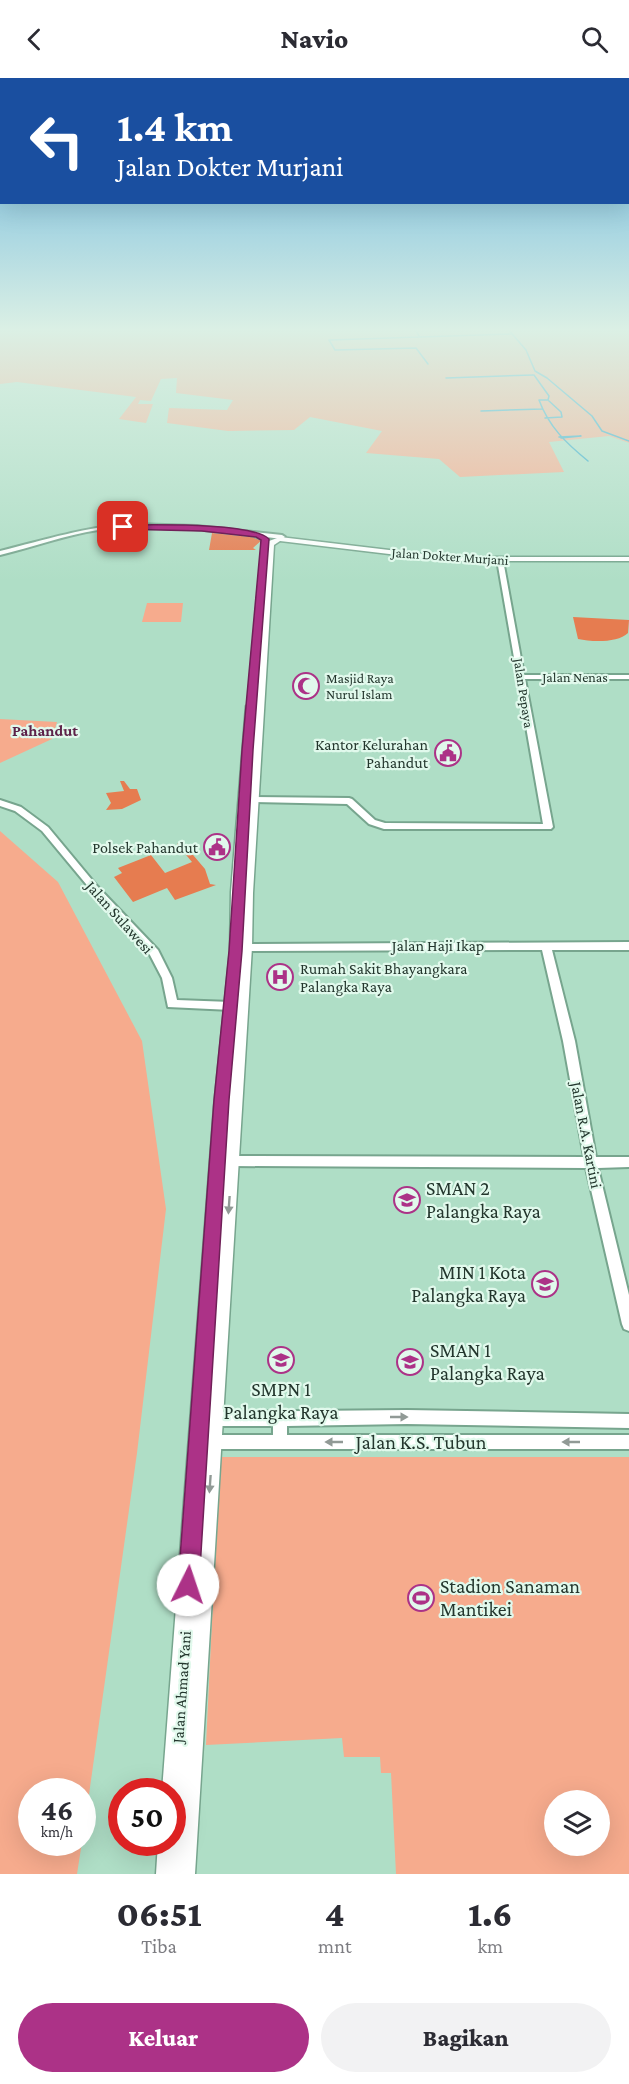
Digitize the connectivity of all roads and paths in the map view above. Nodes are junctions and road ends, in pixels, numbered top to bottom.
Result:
1 (270, 538) junction
2 (338, 545) junction
3 (0, 554) edge
4 (575, 558) junction
5 (629, 558) edge
6 (500, 560) junction
7 (522, 677) junction
8 (629, 677) edge
9 (256, 698) junction
10 (253, 800) junction
11 (0, 802) edge
12 (546, 945) junction
13 (629, 946) edge
14 (246, 947) junction
15 (231, 1006) junction
16 (228, 1106) junction
17 (232, 1161) junction
18 (629, 1162) edge
19 (591, 1163) junction
20 (220, 1246) junction
21 (629, 1324) edge
22 (280, 1418) junction
23 (214, 1419) junction
24 (629, 1421) edge
25 (213, 1442) junction
26 (280, 1442) junction
27 (629, 1442) edge
28 (174, 1778) edge
29 (168, 1856) edge
30 (167, 1874) edge
31 (184, 1874) edge

1 - 2 main road, Jalan Dokter Murjani
1 - 3 street, Jalan Dokter Murjani
1 - 9 main road, Jalan Ahmad Yani
2 - 4 main road, Jalan Dokter Murjani
2 - 6 main road, Jalan Dokter Murjani
4 - 5 main road, Jalan Dokter Murjani
4 - 6 main road, Jalan Dokter Murjani
6 - 7 street, Jalan Pepaya
7 - 8 street, Jalan Nenas
7 - 10 street, Jalan Pepaya
9 - 10 main road, Jalan Ahmad Yani
9 - 15 main road, Jalan Ahmad Yani
10 - 14 main road, Jalan Ahmad Yani
11 - 15 street, Jalan Sulawesi
12 - 13 street, Jalan Haji Ikap
12 - 14 street, Jalan Haji Ikap
12 - 19 street, Jalan R.A. Kartini
14 - 16 main road, Jalan Ahmad Yani
15 - 16 main road, Jalan Ahmad Yani
16 - 17 main road, Jalan Ahmad Yani
16 - 20 main road, Jalan Ahmad Yani
17 - 19 street
17 -> 20 main road, Jalan Ahmad Yani
18 - 19 street
19 - 21 street, Jalan R.A. Kartini
20 - 23 main road, Jalan Ahmad Yani
20 - 28 main road, Jalan Ahmad Yani
22 - 23 street, Jalan K.S. Tubun
22 -> 24 street, Jalan K.S. Tubun
22 - 26 street
23 - 25 main road, Jalan Ahmad Yani
25 - 26 street, Jalan K.S. Tubun
25 -> 31 main road, Jalan Ahmad Yani
27 -> 26 street, Jalan K.S. Tubun
29 - 30 main road

